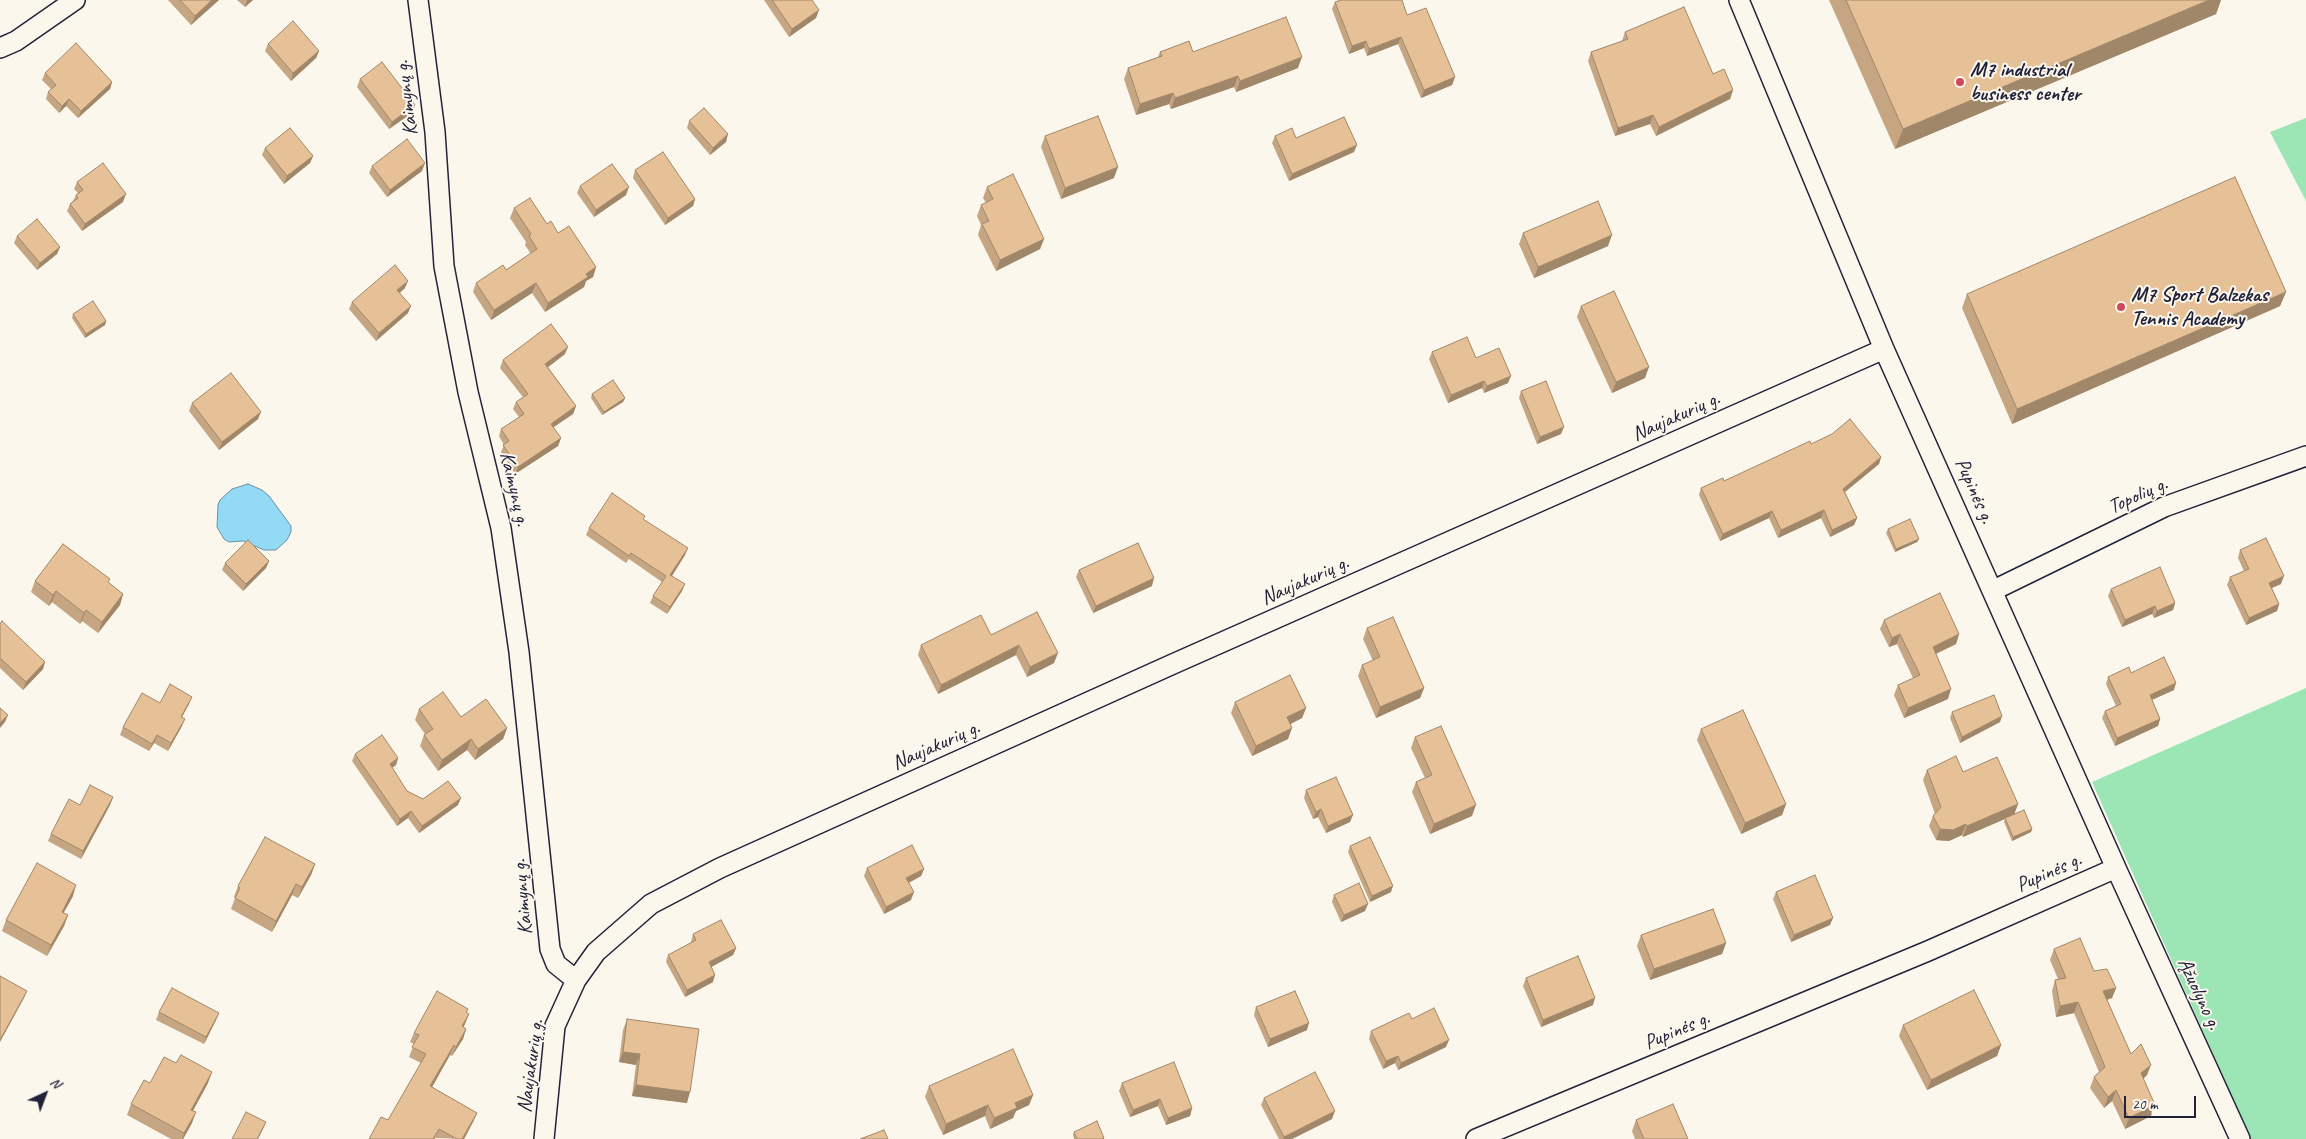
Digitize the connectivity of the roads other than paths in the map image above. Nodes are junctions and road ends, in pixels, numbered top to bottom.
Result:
1 (75, 0) edge
2 (418, 0) edge
3 (1739, 0) edge
4 (0, 48) edge
5 (1884, 349) junction
6 (2306, 456) edge
7 (1994, 590) junction
8 (2116, 868) junction
9 (576, 980) junction
10 (544, 1139) edge
11 (1476, 1139) edge
12 (2240, 1139) edge

1 - 4 street
2 - 9 street, Kaimynų g.
3 - 5 street
5 - 7 street, Pupinės g.
5 - 9 street, Naujakurių g.
6 - 7 street, Topolių g.
7 - 8 street, Pupinės g.
8 - 11 street, Pupinės g.
8 - 12 street, Ąžuolyno g.
9 - 10 street, Naujakurių g.

